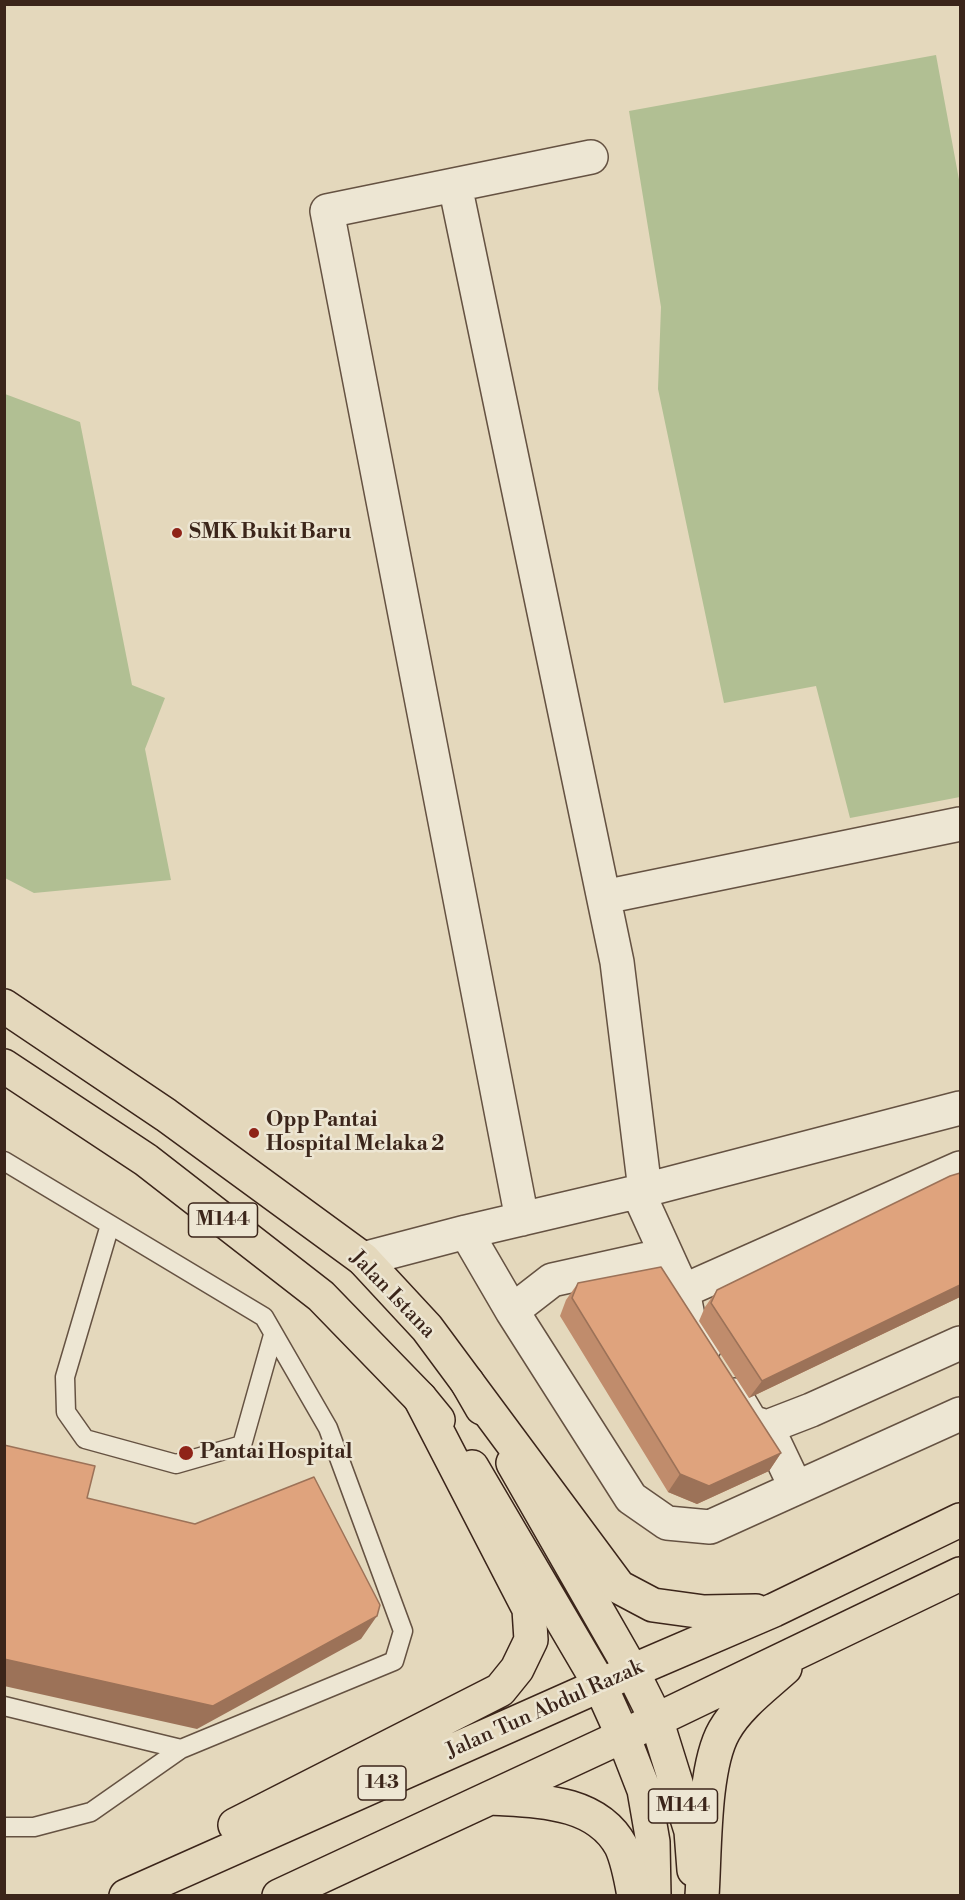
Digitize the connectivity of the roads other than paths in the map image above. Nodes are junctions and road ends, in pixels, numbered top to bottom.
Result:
1 (591, 157) dead end
2 (455, 185) junction
3 (960, 824) edge
4 (604, 897) junction
5 (4, 1006) edge
6 (4, 1066) edge
7 (960, 1108) edge
8 (4, 1161) edge
9 (960, 1168) edge
10 (641, 1191) junction
11 (522, 1219) junction
12 (110, 1225) junction
13 (466, 1232) junction
14 (665, 1256) junction
15 (363, 1259) junction
16 (683, 1291) junction
17 (512, 1311) junction
18 (273, 1335) junction
19 (960, 1343) edge
20 (467, 1382) junction
21 (420, 1398) junction
22 (960, 1414) edge
23 (767, 1427) junction
24 (796, 1488) junction
25 (960, 1520) edge
26 (960, 1574) edge
27 (774, 1610) junction
28 (808, 1646) junction
29 (632, 1671) junction
30 (600, 1685) junction
31 (4, 1706) edge
32 (656, 1719) junction
33 (623, 1736) junction
34 (182, 1749) junction
35 (488, 1798) junction
36 (4, 1827) edge
37 (128, 1894) edge
38 (279, 1896) edge
39 (634, 1896) edge
40 (654, 1896) edge
41 (696, 1896) edge
42 (702, 1896) edge

1 - 2 street
2 - 4 street
2 - 11 street
3 - 4 street
4 - 10 street
5 - 15 main road, Jalan Istana / M144
6 - 21 main road, M144
7 - 10 street
8 - 12 lane
9 - 16 street
10 - 11 street
10 - 14 street
11 - 13 street
12 - 18 lane
12 - 18 lane
13 - 15 street
13 - 17 street
14 - 16 street
14 - 17 street
15 - 20 main road, Jalan Istana / M144
16 - 23 street
17 - 24 street
18 - 34 lane
19 - 23 street
20 - 27 main road
20 - 29 main road, Jalan Istana / M144
21 - 30 main road, M144
21 - 37 main road
22 - 24 street
23 - 24 street
25 - 27 main road, Jalan Tun Abdul Razak / 143
26 - 28 main road
27 - 29 main road, Jalan Tun Abdul Razak / 143
28 - 32 main road
28 - 42 main road
29 - 30 main road, Jalan Tun Abdul Razak / 143
29 - 32 main road, M144
30 - 33 main road, M144
30 - 37 main road, Jalan Tun Abdul Razak / 143
31 - 34 lane
32 - 33 main road
32 - 41 main road, M144
33 - 35 main road
33 - 40 main road, M144
34 - 36 lane
35 - 38 main road
35 - 39 main road

